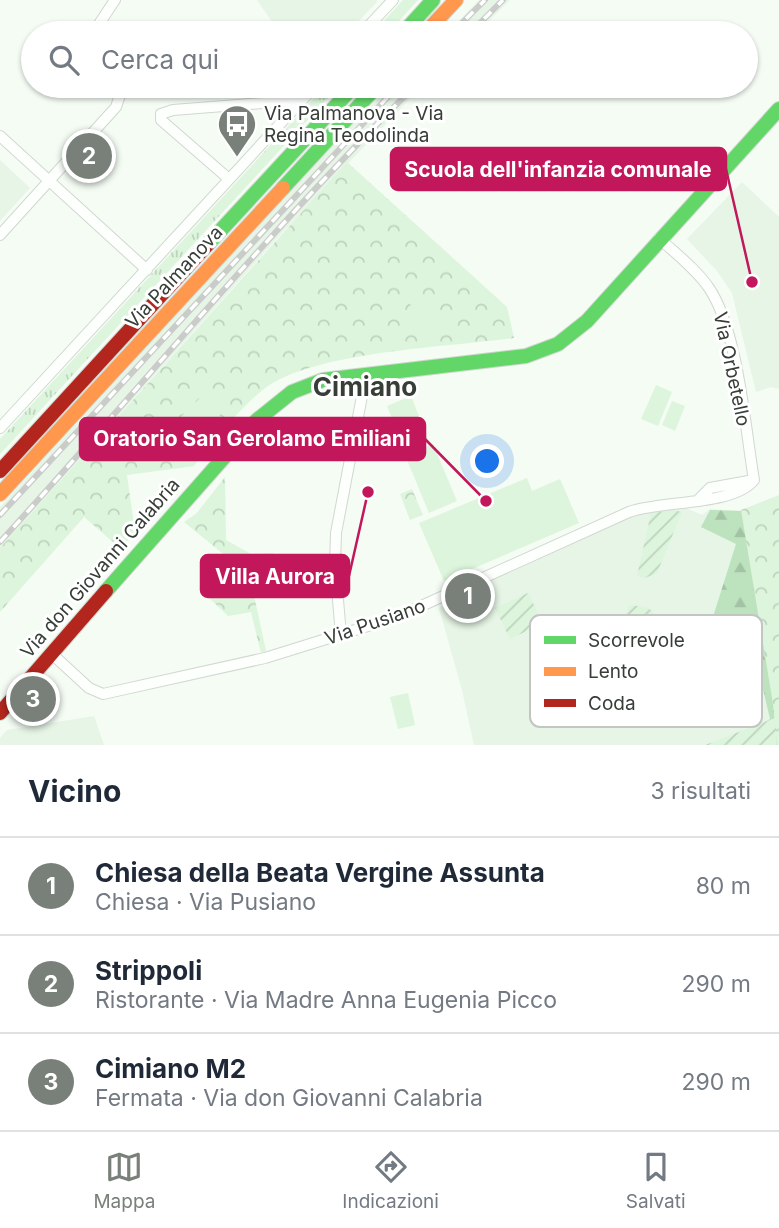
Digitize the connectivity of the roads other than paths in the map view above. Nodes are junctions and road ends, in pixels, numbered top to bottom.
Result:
1 (115, 0) edge
2 (393, 0) edge
3 (433, 0) edge
4 (456, 0) edge
5 (101, 21) edge
6 (373, 21) edge
7 (414, 21) edge
8 (436, 21) edge
9 (120, 98) edge
10 (343, 98) edge
11 (366, 98) edge
12 (302, 100) joint
13 (779, 109) edge
14 (0, 136) edge
15 (229, 179) junction
16 (49, 181) junction
17 (0, 235) edge
18 (659, 238) junction
19 (146, 270) junction
20 (366, 375) junction
21 (0, 428) edge
22 (0, 471) edge
23 (754, 480) joint
24 (0, 494) edge
25 (341, 635) junction
26 (52, 654) junction
27 (0, 713) edge

1 - 5 street
2 - 6 street
3 - 7 main road
4 - 8 main road
9 - 16 street
10 - 22 main road, Via Palmanova
11 - 24 main road, Via Palmanova
12 - 15 street, Via Palmanova
12 - 15 street
13 - 18 main road, Via don Giovanni Calabria
14 - 16 street
15 - 19 street, Via Palmanova
16 - 17 street
16 - 19 street
18 - 20 main road, Via don Giovanni Calabria
18 - 23 street, Via Orbetello
19 - 21 street, Via Palmanova
20 - 25 street
20 - 26 main road, Via don Giovanni Calabria
23 - 25 street, Via Pusiano
25 - 26 street, Via Pusiano
26 - 27 main road, Via don Giovanni Calabria

